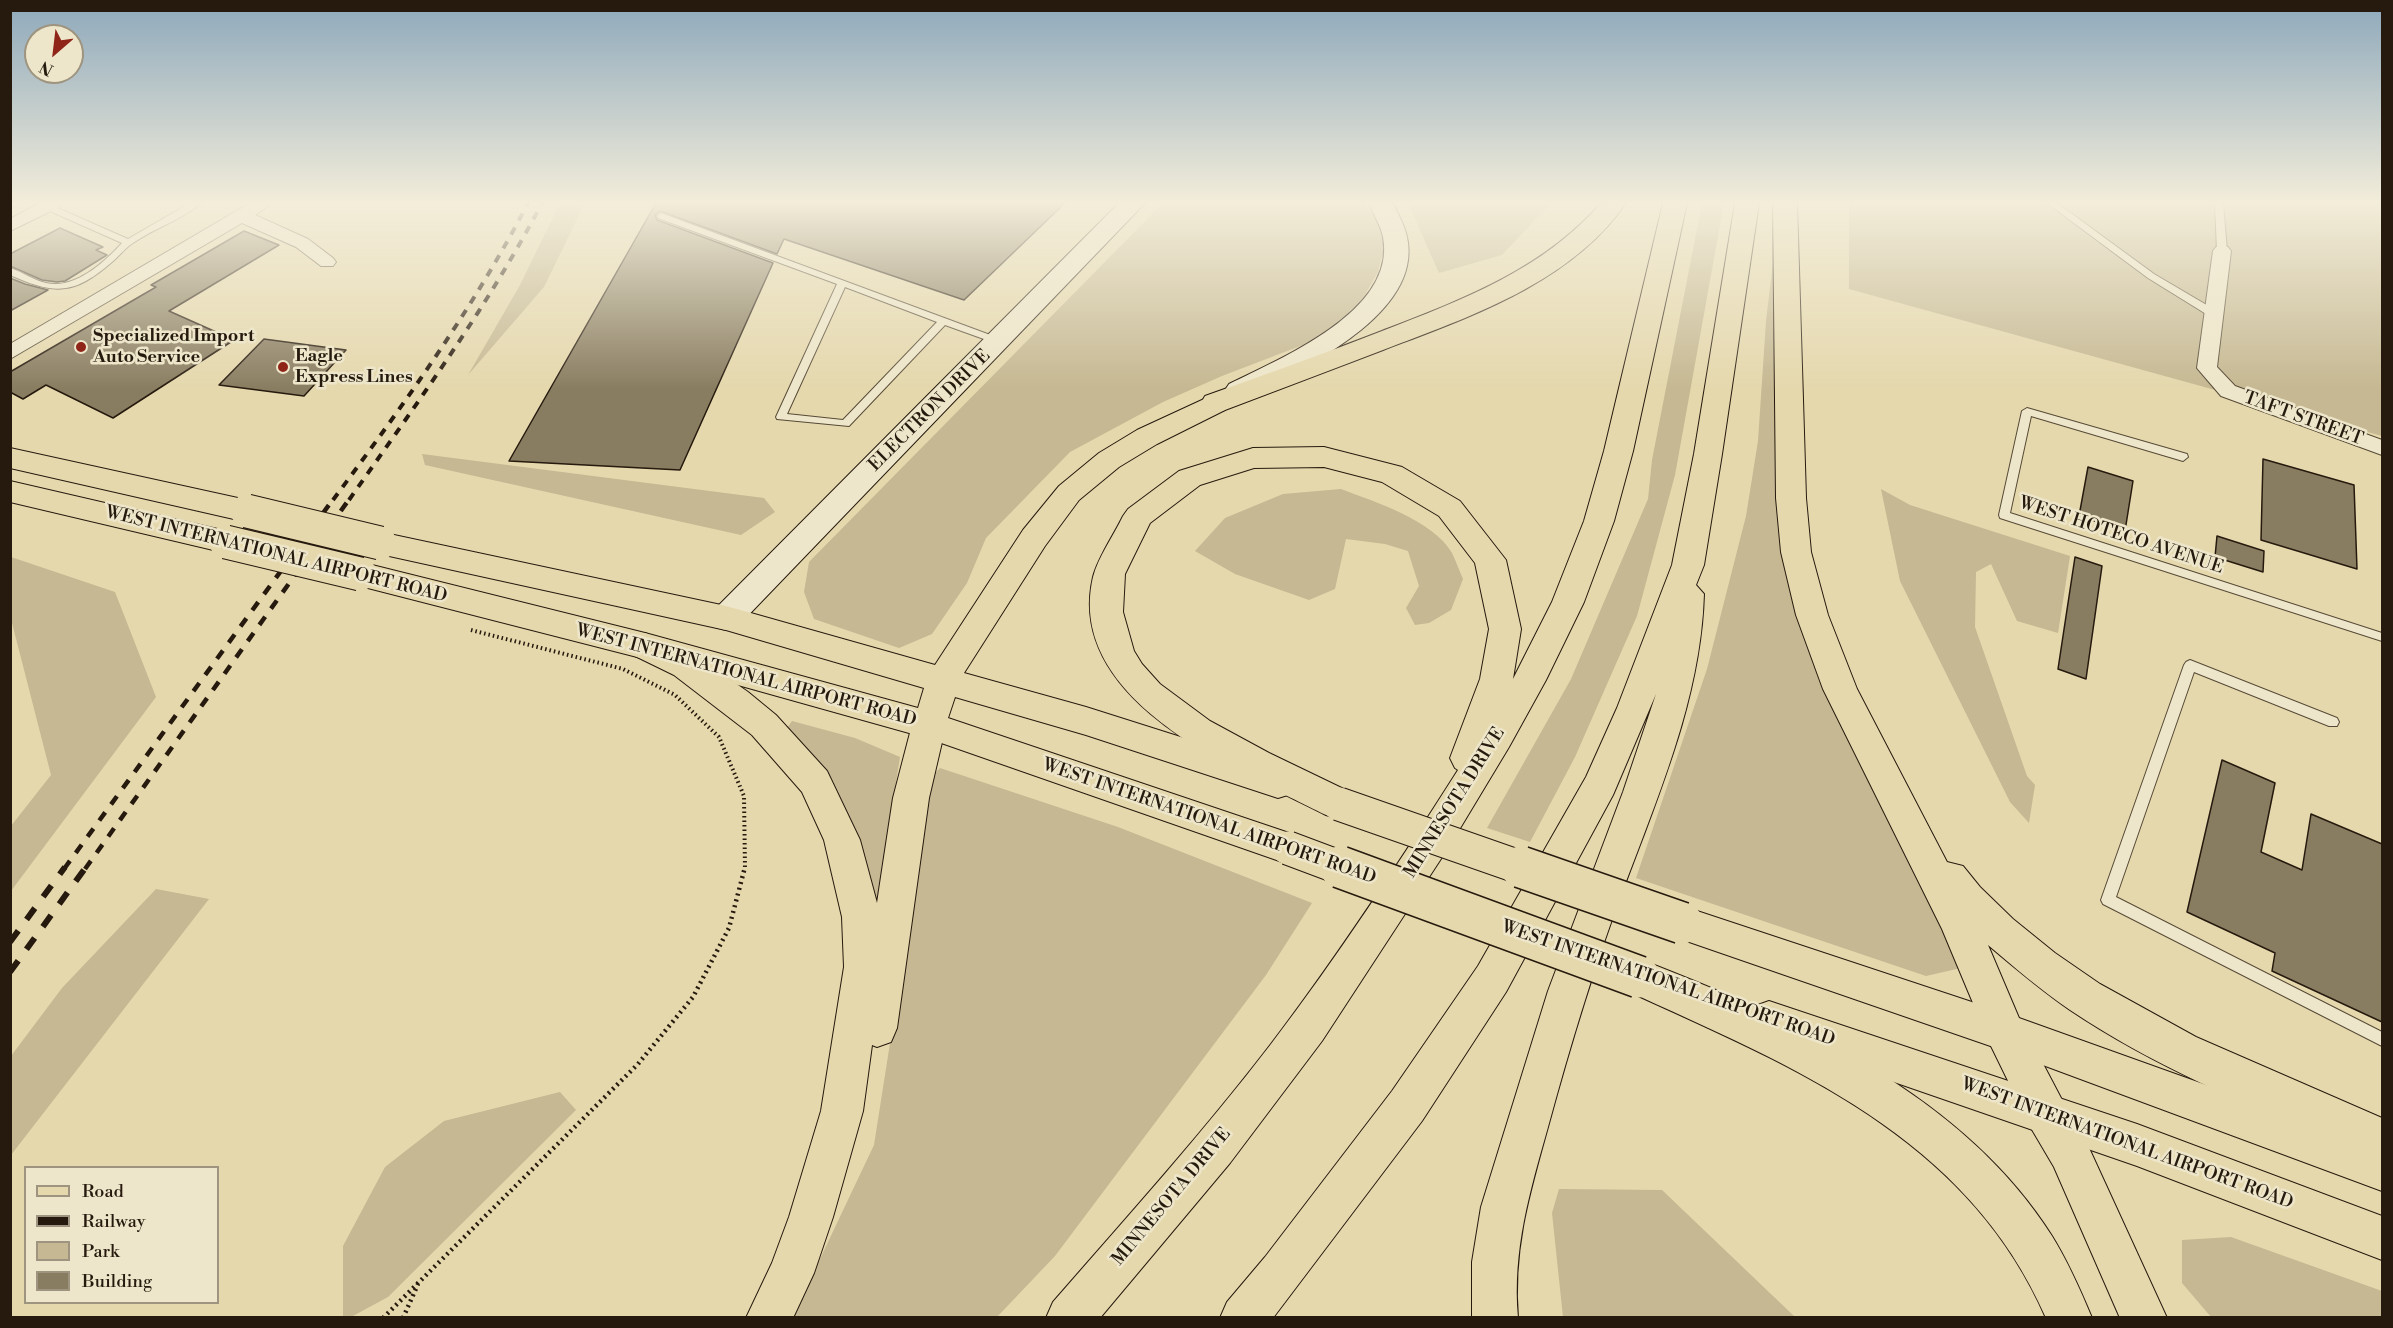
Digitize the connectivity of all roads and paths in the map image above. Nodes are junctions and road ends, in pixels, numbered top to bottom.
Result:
1 (104, 265) edge
2 (159, 265) edge
3 (793, 265) edge
4 (1072, 265) edge
5 (1394, 265) edge
6 (1545, 265) edge
7 (1661, 265) edge
8 (1737, 265) edge
9 (1786, 265) edge
10 (2136, 265) edge
11 (2220, 265) edge
12 (10, 271) edge
13 (842, 283) junction
14 (2214, 315) junction
15 (943, 321) junction
16 (998, 341) junction
17 (10, 353) edge
18 (1215, 403) junction
19 (2382, 448) edge
20 (2183, 457) dead end
21 (10, 458) edge
22 (10, 491) edge
23 (1688, 565) junction
24 (726, 618) junction
25 (461, 626) dead end
26 (2382, 637) edge
27 (645, 646) junction
28 (944, 678) junction
29 (2333, 722) dead end
30 (928, 726) junction
31 (1898, 802) junction
32 (1339, 804) junction
33 (1444, 824) junction
34 (1639, 977) junction
35 (2005, 1032) junction
36 (2382, 1039) edge
37 (2046, 1113) junction
38 (2382, 1139) edge
39 (2382, 1170) edge
40 (811, 1217) junction
41 (2382, 1238) edge
42 (419, 1281) junction
43 (383, 1317) edge
44 (403, 1317) edge
45 (769, 1317) edge
46 (1069, 1317) edge
47 (1242, 1317) edge
48 (1496, 1317) edge
49 (2069, 1317) edge
50 (2144, 1317) edge

1 - 12 lane
2 - 17 street
3 - 13 lane
4 - 16 street, ELECTRON DRIVE
5 - 18 street
6 - 18 main road
7 - 33 main road, MINNESOTA DRIVE
8 - 23 main road
9 - 31 main road
10 - 14 lane
11 - 14 street, TAFT STREET
13 - 15 lane
13 - 15 lane
14 - 19 street, TAFT STREET
15 - 16 lane
16 - 24 street, ELECTRON DRIVE
18 - 28 main road
20 - 26 lane, WEST HOTECO AVENUE
21 - 24 main road, WEST INTERNATIONAL AIRPORT ROAD, bridge
22 - 27 main road, WEST INTERNATIONAL AIRPORT ROAD, bridge
23 - 47 main road
23 - 48 main road
24 - 27 main road
24 - 28 main road, WEST INTERNATIONAL AIRPORT ROAD
25 - 42 path
27 - 30 main road, WEST INTERNATIONAL AIRPORT ROAD
27 - 40 main road
28 - 30 main road
28 - 32 main road, WEST INTERNATIONAL AIRPORT ROAD
29 - 36 lane
30 - 34 main road, WEST INTERNATIONAL AIRPORT ROAD, bridge
30 - 40 main road
31 - 35 main road
31 - 38 main road
32 - 33 main road
32 - 35 main road, WEST INTERNATIONAL AIRPORT ROAD, bridge
33 - 46 main road, MINNESOTA DRIVE
34 - 37 main road, WEST INTERNATIONAL AIRPORT ROAD
34 - 49 main road
35 - 37 main road
35 - 39 main road, WEST INTERNATIONAL AIRPORT ROAD
37 - 41 main road, WEST INTERNATIONAL AIRPORT ROAD
37 - 50 main road
40 - 45 main road
42 - 43 path
42 - 44 path

